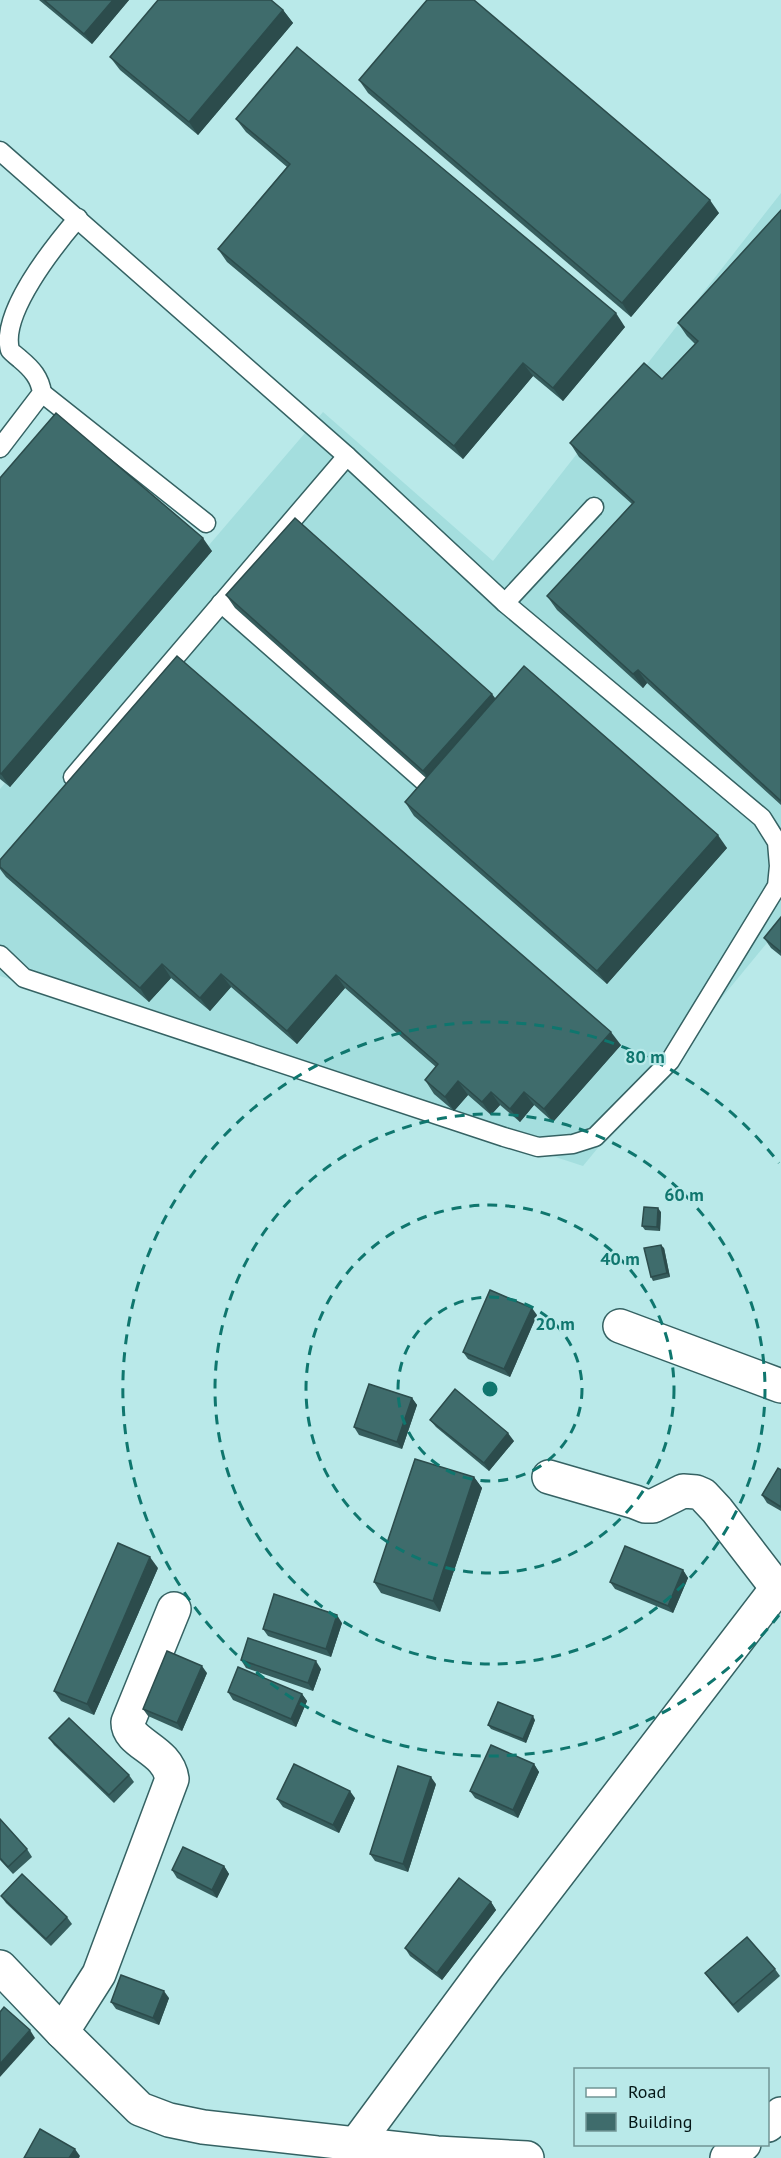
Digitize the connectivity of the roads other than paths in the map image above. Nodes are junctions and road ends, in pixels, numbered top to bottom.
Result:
1 (0, 151) edge
2 (78, 218) junction
3 (42, 393) junction
4 (0, 448) edge
5 (346, 456) junction
6 (594, 507) dead end
7 (206, 523) dead end
8 (221, 603) junction
9 (505, 603) junction
10 (426, 783) edge
11 (61, 790) edge
12 (0, 955) edge
13 (620, 1326) dead end
14 (781, 1386) edge
15 (549, 1477) dead end
16 (779, 1585) edge
17 (174, 1609) dead end
18 (0, 1967) edge
19 (62, 2032) junction
20 (781, 2114) edge
21 (769, 2124) edge
22 (356, 2144) junction
23 (743, 2146) edge
24 (437, 2155) edge
25 (527, 2158) edge
26 (727, 2158) edge

1 - 2 lane
2 - 3 lane
2 - 5 lane
3 - 4 lane
3 - 7 lane
5 - 8 lane
5 - 9 lane
6 - 9 lane
8 - 10 lane
8 - 11 lane
9 - 12 lane
13 - 14 street
15 - 16 street
16 - 22 street
17 - 19 street
18 - 19 street
19 - 22 street
20 - 21 street
22 - 24 street
23 - 26 street
24 - 25 street

